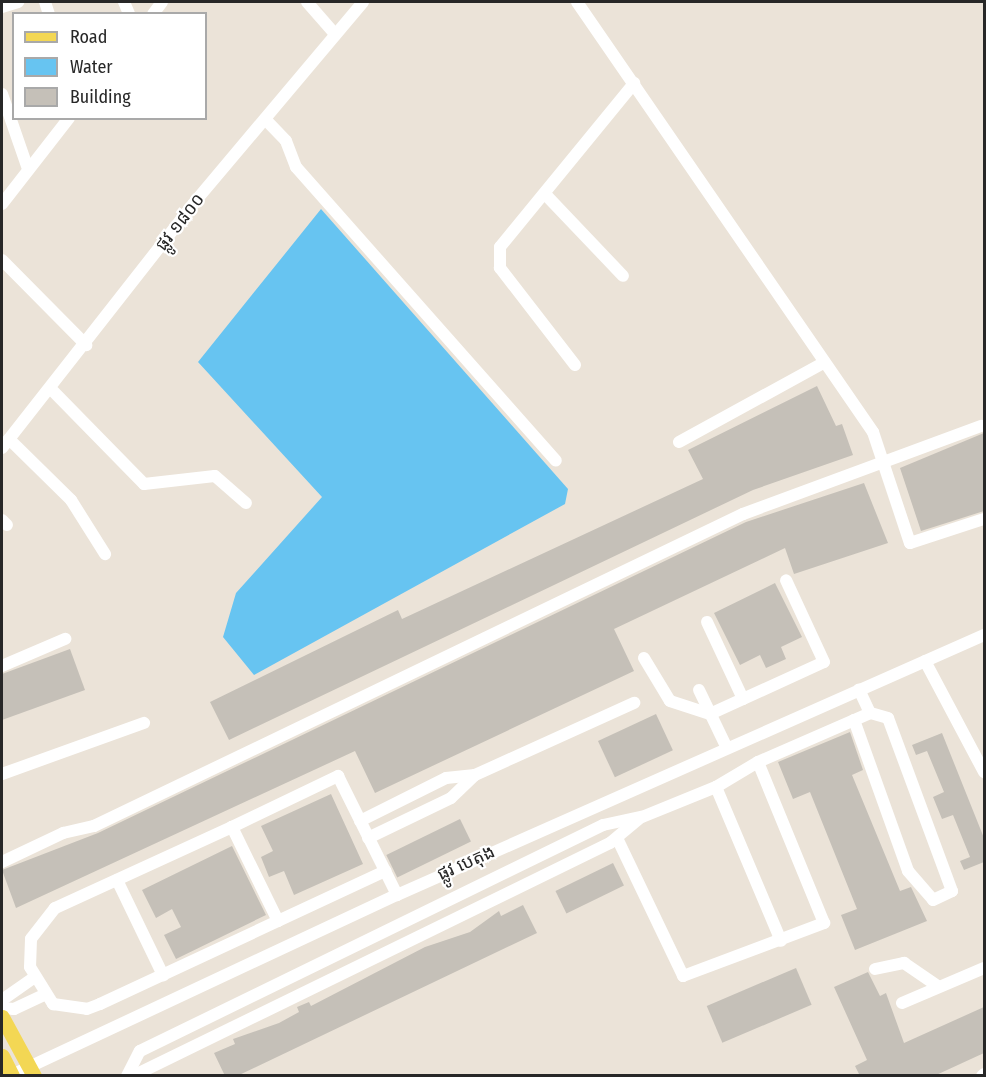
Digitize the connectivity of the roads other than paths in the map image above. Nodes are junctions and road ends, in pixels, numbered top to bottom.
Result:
1 (307, 2) edge
2 (363, 2) edge
3 (577, 2) edge
4 (334, 33) junction
5 (634, 82) junction
6 (2, 94) edge
7 (265, 119) junction
8 (67, 120) edge
9 (28, 169) junction
10 (545, 194) junction
11 (2, 204) edge
12 (2, 260) edge
13 (623, 276) dead end
14 (86, 345) junction
15 (825, 362) junction
16 (575, 365) dead end
17 (51, 389) junction
18 (981, 426) dead end
19 (679, 442) dead end
20 (5, 443) edge
21 (556, 460) dead end
22 (879, 463) junction
23 (246, 503) dead end
24 (984, 519) edge
25 (105, 554) dead end
26 (786, 580) dead end
27 (707, 622) dead end
28 (984, 635) edge
29 (65, 639) dead end
30 (644, 658) dead end
31 (925, 661) junction
32 (2, 666) edge
33 (859, 689) junction
34 (699, 690) dead end
35 (743, 699) junction
36 (634, 703) dead end
37 (870, 713) junction
38 (710, 714) junction
39 (854, 720) junction
40 (144, 723) dead end
41 (726, 746) junction
42 (758, 762) junction
43 (984, 772) edge
44 (2, 774) edge
45 (475, 776) junction
46 (716, 787) junction
47 (642, 817) junction
48 (360, 820) junction
49 (232, 827) junction
50 (617, 837) junction
51 (369, 838) junction
52 (2, 862) edge
53 (385, 871) junction
54 (117, 880) junction
55 (397, 895) junction
56 (448, 901) junction
57 (457, 918) junction
58 (278, 921) junction
59 (781, 941) junction
60 (322, 962) junction
61 (984, 968) edge
62 (875, 969) dead end
63 (163, 975) junction
64 (34, 978) junction
65 (331, 979) junction
66 (939, 987) junction
67 (44, 995) junction
68 (2, 1000) edge
69 (902, 1003) dead end
70 (2, 1008) edge
71 (2, 1017) edge
72 (17, 1046) junction
73 (2, 1055) edge
74 (31, 1071) edge
75 (12, 1075) edge
76 (127, 1076) edge
77 (133, 1076) edge

1 - 4 street
2 - 4 street, ផ្លូវ ១៨០០
3 - 5 street
4 - 7 street, ផ្លូវ ១៨០០
5 - 10 street
5 - 15 street
6 - 9 street
7 - 14 street, ផ្លូវ ១៨០០
7 - 21 street
8 - 9 street
9 - 11 street
10 - 13 street
10 - 16 street
12 - 14 street
14 - 17 street, ផ្លូវ ១៨០០
15 - 19 street
15 - 22 street
17 - 20 street, ផ្លូវ ១៨០០
17 - 23 street
18 - 22 street
20 - 25 street
22 - 24 street
22 - 52 street
26 - 35 street
27 - 35 street
28 - 31 street, ផ្លូវ បេតុង
29 - 32 street
30 - 38 street
31 - 33 street, ផ្លូវ បេតុង
31 - 43 street
33 - 37 street
33 - 41 street, ផ្លូវ បេតុង
34 - 38 street
35 - 38 street
36 - 45 street
37 - 39 street
37 - 39 street
38 - 41 street
39 - 42 street
40 - 44 street
41 - 55 street, ផ្លូវ បេតុង
42 - 46 street
42 - 59 street
45 - 48 street
45 - 51 street
46 - 47 street
46 - 59 street
47 - 50 street
47 - 56 street
48 - 49 street
48 - 51 street
49 - 54 street
49 - 58 street
50 - 57 street
50 - 59 street
51 - 53 street
53 - 55 street
53 - 58 street
54 - 63 street
54 - 64 street
55 - 74 street, ផ្លូវ បេតុង
56 - 57 street
56 - 60 street
57 - 65 street
58 - 63 street
60 - 65 street
60 - 76 street
61 - 66 street
62 - 66 street
63 - 67 street
64 - 67 street
64 - 68 street
65 - 77 street
66 - 69 street
67 - 70 street
71 - 72 main road
72 - 73 street
72 - 74 main road
73 - 75 main road
74 - 75 street, ផ្លូវ បេតុង

